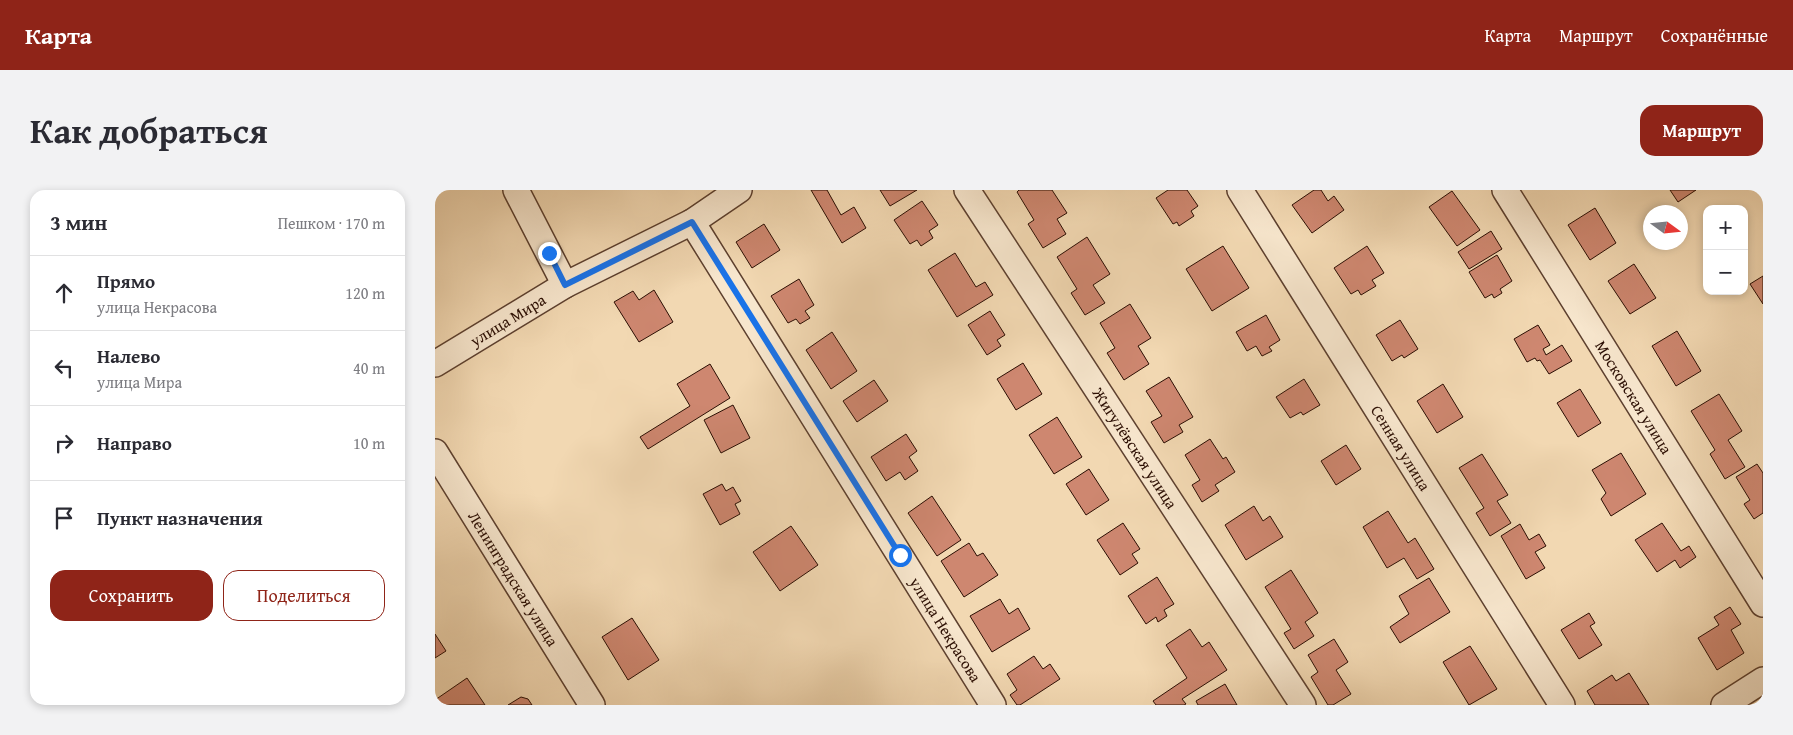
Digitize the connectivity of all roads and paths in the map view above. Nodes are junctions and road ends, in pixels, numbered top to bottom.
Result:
1 (516, 190) edge
2 (739, 190) edge
3 (967, 190) edge
4 (1240, 190) edge
5 (1505, 190) edge
6 (692, 222) junction
7 (565, 285) junction
8 (437, 360) edge
9 (435, 452) edge
10 (1763, 604) edge
11 (1763, 680) edge
12 (592, 705) edge
13 (993, 705) edge
14 (1303, 705) edge
15 (1562, 705) edge
16 (1724, 705) edge

1 - 7 street
2 - 6 street, улица Мира
3 - 14 street, Жигулёвская улица
4 - 15 street, Сенная улица
5 - 10 street, Московская улица
6 - 7 street, улица Мира
6 - 13 street, улица Некрасова
7 - 8 street, улица Мира
9 - 12 street, Ленинградская улица
11 - 16 street

